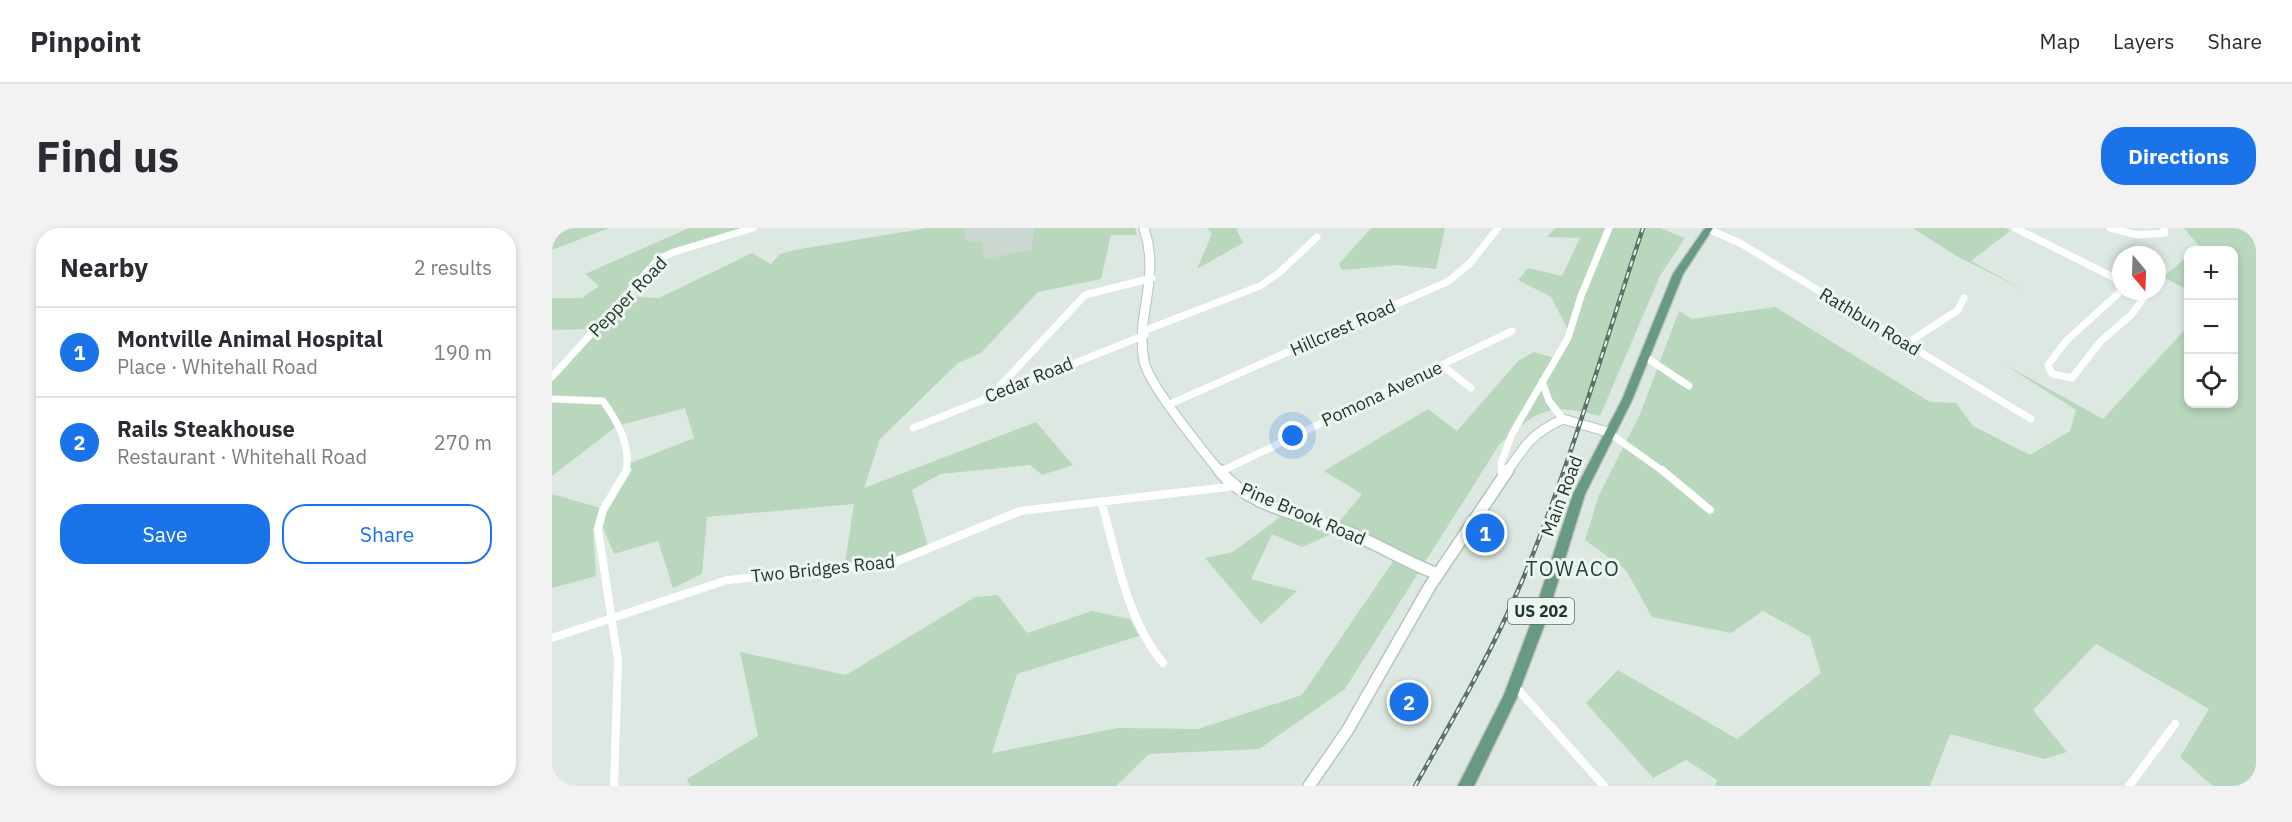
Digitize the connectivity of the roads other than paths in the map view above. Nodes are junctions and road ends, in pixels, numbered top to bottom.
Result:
1 (753, 228) edge
2 (1144, 228) edge
3 (1498, 228) edge
4 (1610, 228) edge
5 (2015, 228) edge
6 (2110, 228) edge
7 (2164, 228) edge
8 (1709, 229) edge
9 (1317, 237) dead end
10 (2112, 276) edge
11 (1152, 278) junction
12 (1964, 298) dead end
13 (2112, 299) edge
14 (2143, 300) edge
15 (1512, 331) dead end
16 (1145, 333) junction
17 (1906, 344) junction
18 (1644, 356) junction
19 (1443, 366) junction
20 (552, 378) edge
21 (1542, 381) junction
22 (1689, 386) dead end
23 (1471, 388) dead end
24 (1001, 392) junction
25 (552, 399) edge
26 (1170, 404) junction
27 (1563, 419) junction
28 (2031, 419) dead end
29 (913, 428) dead end
30 (1608, 432) junction
31 (1220, 472) junction
32 (1502, 477) junction
33 (1236, 486) junction
34 (1101, 501) junction
35 (1710, 510) dead end
36 (1438, 574) junction
37 (613, 618) junction
38 (552, 638) edge
39 (1163, 663) dead end
40 (1514, 685) junction
41 (2175, 724) dead end
42 (614, 786) edge
43 (1309, 786) edge
44 (1466, 786) edge
45 (1604, 786) edge
46 (2129, 786) edge

1 - 20 street, Pepper Road
2 - 11 street, Pine Brook Road
3 - 26 street, Hillcrest Road
4 - 21 street
5 - 10 street
6 - 7 street
8 - 17 street, Rathbun Road
8 - 18 main road, Main Road / US 202
9 - 16 street, Cedar Road
11 - 16 street, Pine Brook Road
11 - 24 street
12 - 17 street
13 - 14 street
15 - 19 street, Pomona Avenue
16 - 24 street, Cedar Road
16 - 26 street, Pine Brook Road
17 - 28 street, Rathbun Road
18 - 22 street
18 - 30 main road, Main Road / US 202
19 - 23 street
19 - 31 street, Pomona Avenue
21 - 27 street
21 - 32 street
24 - 29 street, Cedar Road
25 - 37 street
26 - 31 street, Pine Brook Road
27 - 30 street
27 - 32 street
30 - 35 street
30 - 40 main road, Main Road / US 202
31 - 33 street, Pine Brook Road
32 - 36 street
33 - 34 street, Two Bridges Road
33 - 36 street, Pine Brook Road
34 - 37 street, Two Bridges Road
34 - 39 street
36 - 43 street
37 - 38 street, Two Bridges Road
37 - 42 street
40 - 44 main road, Main Road / US 202
40 - 45 street
41 - 46 street

